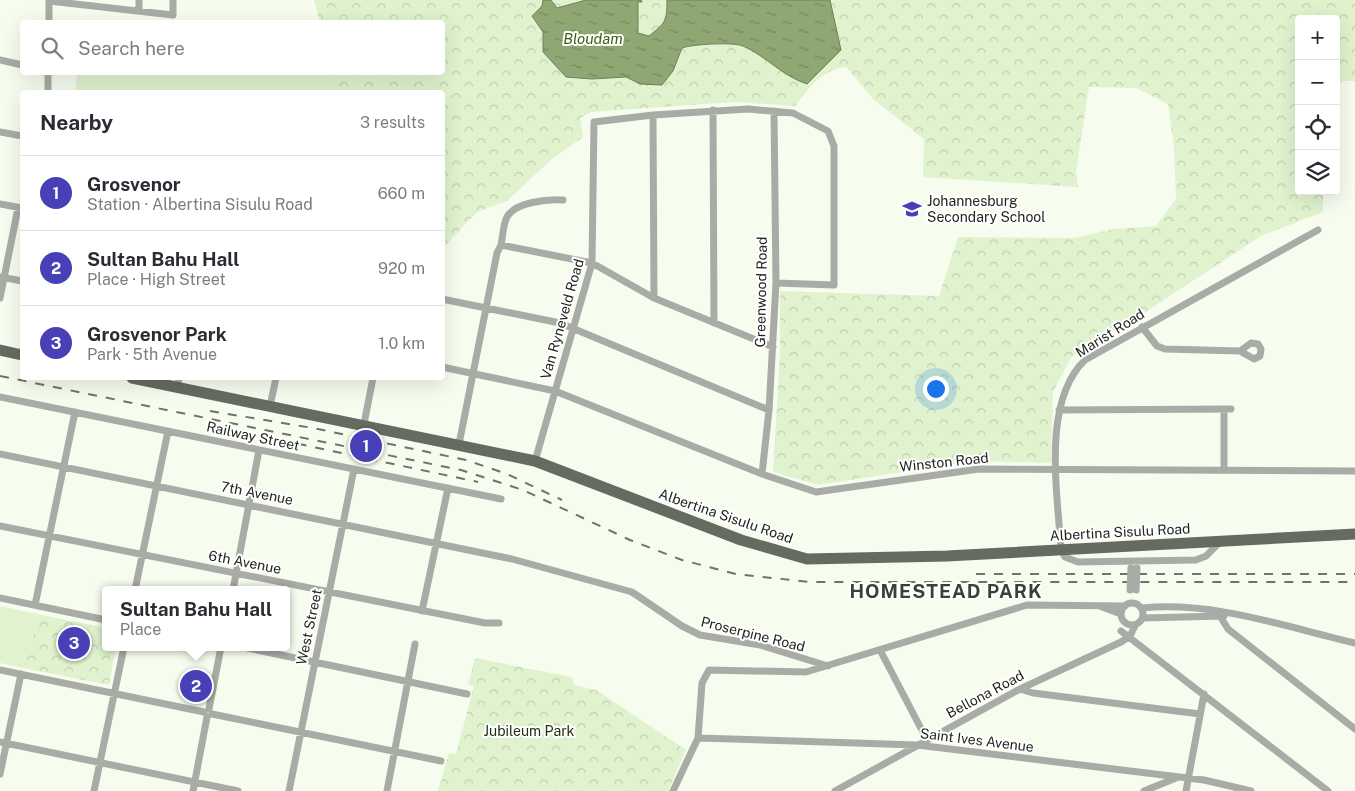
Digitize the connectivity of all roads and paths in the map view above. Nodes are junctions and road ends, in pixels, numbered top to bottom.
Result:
1 (140, 0) edge
2 (173, 0) edge
3 (49, 1) edge
4 (72, 2) edge
5 (106, 4) edge
6 (140, 11) junction
7 (49, 20) edge
8 (0, 60) edge
9 (20, 65) edge
10 (48, 75) edge
11 (48, 90) edge
12 (713, 110) junction
13 (774, 111) junction
14 (653, 115) junction
15 (0, 132) edge
16 (20, 136) edge
17 (563, 200) dead end
18 (0, 204) edge
19 (20, 208) edge
20 (1318, 230) dead end
21 (501, 245) junction
22 (592, 263) junction
23 (2, 277) edge
24 (20, 281) edge
25 (776, 283) junction
26 (0, 298) edge
27 (654, 298) junction
28 (445, 300) edge
29 (485, 308) junction
30 (714, 323) junction
31 (1142, 327) junction
32 (574, 330) junction
33 (773, 346) junction
34 (0, 350) edge
35 (1240, 351) dead end
36 (20, 355) edge
37 (445, 368) edge
38 (472, 373) junction
39 (155, 380) edge
40 (276, 380) edge
41 (373, 380) edge
42 (178, 382) edge
43 (555, 391) junction
44 (0, 397) edge
45 (270, 406) junction
46 (769, 410) junction
47 (1059, 410) junction
48 (75, 412) junction
49 (364, 424) junction
50 (168, 431) junction
51 (459, 444) junction
52 (259, 450) junction
53 (0, 454) edge
54 (535, 461) junction
55 (64, 467) junction
56 (354, 469) junction
57 (1056, 469) junction
58 (1224, 469) junction
59 (1355, 470) edge
60 (762, 474) junction
61 (157, 486) junction
62 (448, 488) junction
63 (501, 499) dead end
64 (248, 504) junction
65 (343, 523) junction
66 (0, 526) edge
67 (1355, 534) edge
68 (49, 536) junction
69 (437, 542) junction
70 (1220, 542) junction
71 (1061, 550) junction
72 (143, 554) junction
73 (508, 558) joint
74 (1134, 564) junction
75 (236, 573) junction
76 (137, 586) edge
77 (234, 586) edge
78 (1133, 590) junction
79 (329, 592) junction
80 (0, 598) edge
81 (35, 605) junction
82 (1126, 605) junction
83 (1102, 607) junction
84 (1141, 607) junction
85 (422, 611) junction
86 (1232, 615) junction
87 (1220, 616) junction
88 (1122, 618) junction
89 (1143, 618) junction
90 (102, 619) edge
91 (499, 623) dead end
92 (1134, 626) junction
93 (1121, 631) junction
94 (1129, 636) junction
95 (1355, 643) edge
96 (415, 644) dead end
97 (880, 650) junction
98 (123, 651) edge
99 (220, 651) edge
100 (262, 651) edge
101 (1096, 652) junction
102 (315, 662) junction
103 (828, 666) junction
104 (0, 670) edge
105 (21, 674) junction
106 (408, 682) junction
107 (1020, 689) junction
108 (114, 694) junction
109 (467, 694) dead end
110 (1204, 694) junction
111 (208, 713) junction
112 (1200, 714) junction
113 (1355, 729) edge
114 (301, 732) junction
115 (698, 738) junction
116 (927, 740) junction
117 (3, 743) edge
118 (917, 745) junction
119 (395, 751) junction
120 (441, 761) dead end
121 (100, 763) junction
122 (0, 774) edge
123 (1177, 777) junction
124 (1188, 778) junction
125 (195, 782) junction
126 (94, 791) edge
127 (193, 791) edge
128 (238, 791) edge
129 (288, 791) edge
130 (387, 791) edge
131 (673, 791) edge
132 (835, 791) edge
133 (1144, 791) edge
134 (1186, 791) edge
135 (1251, 791) edge
136 (1328, 791) edge

1 - 6 street
2 - 6 street
3 - 4 street
3 - 7 street
4 - 5 street
5 - 6 street
8 - 9 street
10 - 11 street
12 - 13 street
12 - 14 street
12 - 30 street
13 - 25 street, Greenwood Road
13 - 25 street
14 - 22 street, Van Ryneveld Road
14 - 27 street
15 - 16 street
17 - 21 street
18 - 19 street
19 - 23 street
20 - 31 street, Marist Road
21 - 22 street
21 - 29 street
22 - 27 street
22 - 32 street, Van Ryneveld Road
23 - 24 street
23 - 26 street
25 - 33 street, Greenwood Road
27 - 30 street
28 - 29 street
29 - 32 street
29 - 38 street
30 - 33 street
31 - 35 street
31 - 47 street, Marist Road
32 - 43 street, Van Ryneveld Road
32 - 46 street
33 - 46 street, Greenwood Road
34 - 36 main road
37 - 38 street, Winston Road
38 - 43 street, Winston Road
38 - 51 street
39 - 42 main road, Albertina Sisulu Road
40 - 45 street
41 - 49 street
42 - 45 main road, Albertina Sisulu Road
43 - 54 street, Van Ryneveld Road
43 - 60 street, Winston Road
44 - 48 street, Railway Street
45 - 49 main road, Albertina Sisulu Road
46 - 60 street, Greenwood Road
47 - 57 street, Marist Road
47 - 58 street
48 - 50 street, Railway Street
48 - 55 street
49 - 51 main road, Albertina Sisulu Road
50 - 52 street, Railway Street
50 - 61 street
51 - 54 main road, Albertina Sisulu Road
52 - 56 street, Railway Street
52 - 64 street
53 - 55 street, 7th Avenue
54 - 71 main road, Albertina Sisulu Road
55 - 61 street, 7th Avenue
55 - 68 street
56 - 62 street, Railway Street
56 - 65 street, West Street
57 - 58 street, Winston Road
57 - 60 street, Winston Road
57 - 71 street, Marist Road
58 - 59 street, Winston Road
61 - 64 street, 7th Avenue
61 - 72 street
62 - 63 street, Railway Street
62 - 69 street
64 - 65 street, 7th Avenue
64 - 75 street
65 - 69 street, 7th Avenue
65 - 79 street, West Street
66 - 68 street, 6th Avenue
67 - 70 main road, Albertina Sisulu Road
68 - 72 street, 6th Avenue
68 - 81 street
69 - 73 street, 7th Avenue
69 - 85 street
70 - 71 main road, Albertina Sisulu Road
70 - 74 street
71 - 74 street
72 - 75 street, 6th Avenue
72 - 76 street
73 - 103 street, Proserpine Road
74 - 78 street, bridge
75 - 77 street
75 - 79 street, 6th Avenue
78 - 82 street
78 - 84 street
79 - 85 street, 6th Avenue
79 - 102 street, West Street
80 - 81 street
81 - 90 street
82 - 83 street, Proserpine Road
82 - 84 street, Proserpine Road
82 - 88 street
83 - 88 street, Proserpine Road
83 - 97 street, Proserpine Road
84 - 86 street, Proserpine Road
84 - 89 street
85 - 91 street, 6th Avenue
86 - 87 street, Proserpine Road
86 - 95 street, Proserpine Road
87 - 89 street, Proserpine Road
87 - 113 street
88 - 92 street, Proserpine Road
88 - 93 street
89 - 92 street
92 - 94 street
93 - 94 street
93 - 101 street, Bellona Road
94 - 101 street, Bellona Road
94 - 110 street
96 - 106 street
97 - 103 street, Proserpine Road
97 - 116 street
98 - 108 street
99 - 111 street
100 - 102 street
101 - 107 street, Bellona Road
102 - 106 street
102 - 114 street, West Street
103 - 115 street, Proserpine Road
104 - 105 street
105 - 108 street
105 - 117 street
106 - 109 street
106 - 119 street
107 - 112 street
107 - 116 street, Bellona Road
108 - 111 street
108 - 121 street
110 - 112 street
110 - 136 street
111 - 114 street
111 - 125 street
112 - 124 street
114 - 119 street
114 - 129 street, West Street
115 - 118 street, Saint Ives Avenue
115 - 131 street
116 - 118 street, Bellona Road
117 - 121 street
117 - 122 street
118 - 123 street, Saint Ives Avenue
118 - 132 street, Bellona Road
119 - 120 street
119 - 130 street
121 - 125 street
121 - 126 street
123 - 124 street, Saint Ives Avenue
123 - 133 street
124 - 134 street
124 - 135 street, Saint Ives Avenue
125 - 127 street
125 - 128 street

